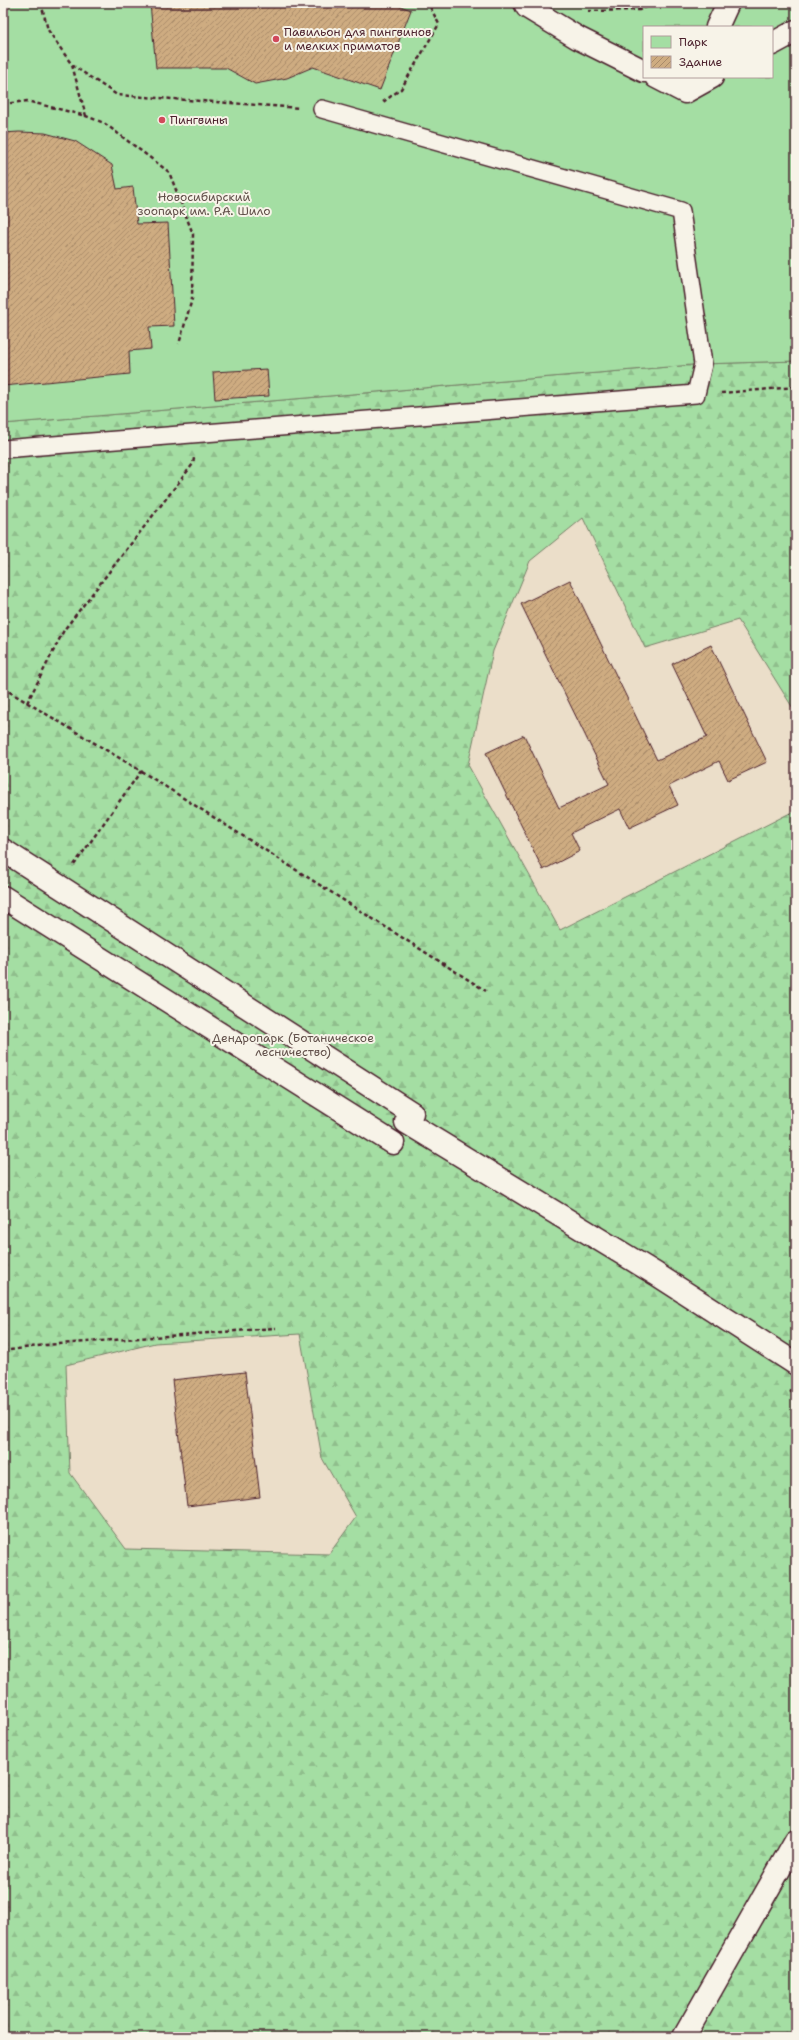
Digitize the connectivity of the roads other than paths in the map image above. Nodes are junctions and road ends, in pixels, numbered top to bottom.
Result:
1 (728, 3) edge
2 (524, 4) edge
3 (717, 26) edge
4 (796, 31) edge
5 (773, 43) edge
6 (643, 70) edge
7 (661, 78) edge
8 (709, 78) edge
9 (689, 84) edge
10 (322, 109) road end
11 (3, 449) edge
12 (3, 850) edge
13 (3, 897) edge
14 (393, 1143) dead end
15 (796, 1364) edge
16 (796, 1840) edge
17 (684, 2037) edge

1 - 3 street
2 - 6 street
4 - 5 street
7 - 9 street
8 - 9 street
10 - 11 lane
12 - 15 street
13 - 14 street
16 - 17 street

